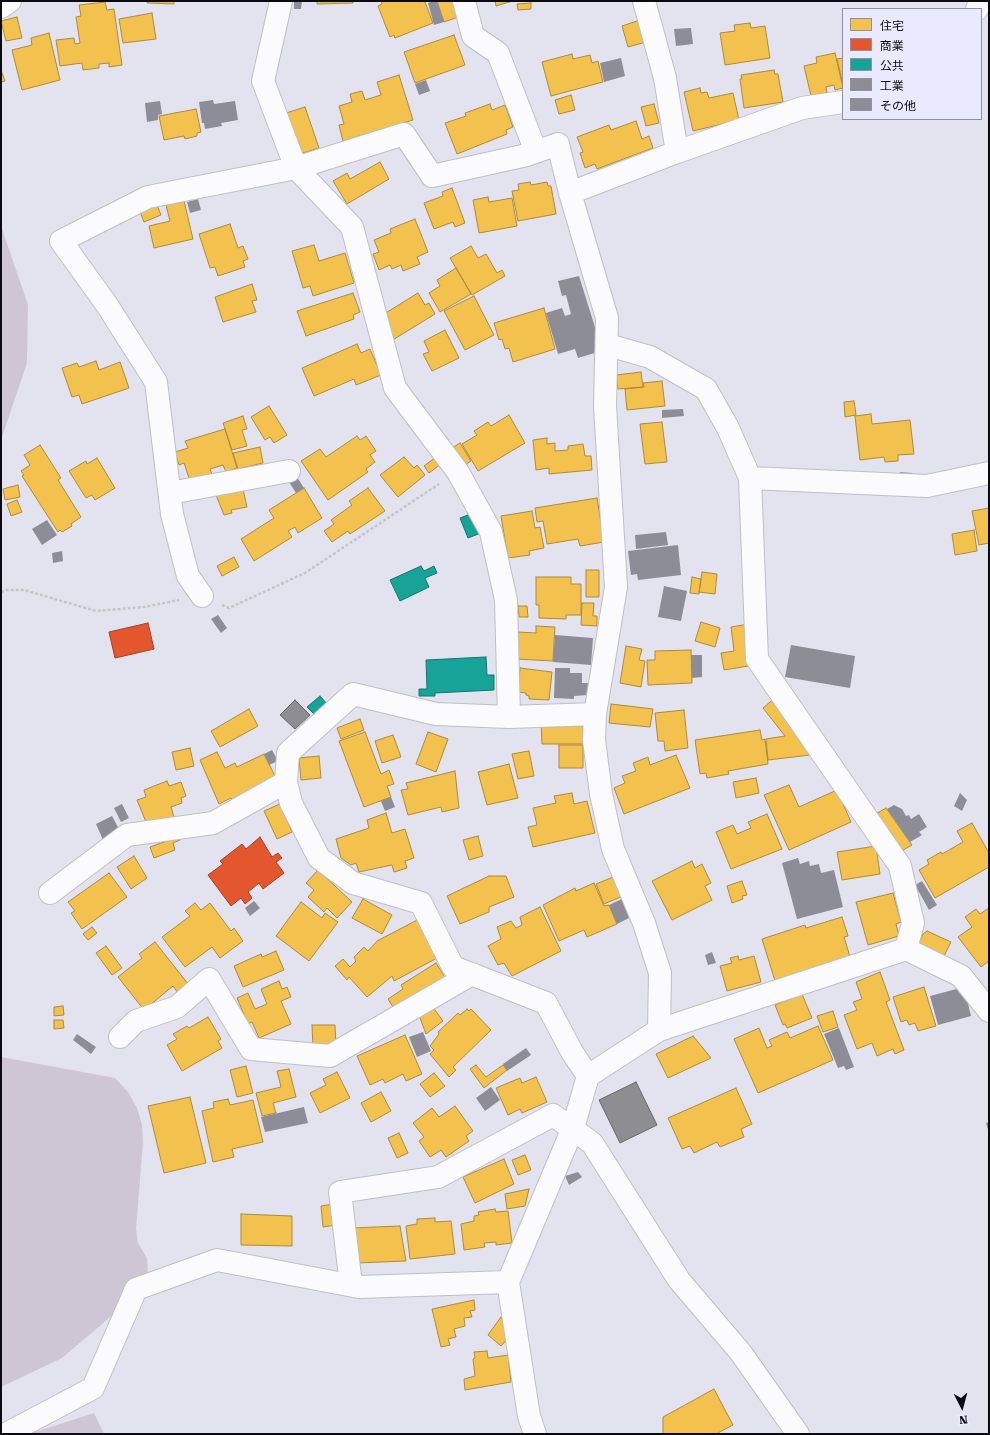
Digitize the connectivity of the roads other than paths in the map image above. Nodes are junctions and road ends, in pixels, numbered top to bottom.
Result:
1 (10, 1) edge
2 (281, 1) edge
3 (464, 1) edge
4 (644, 1) edge
5 (1, 7) edge
6 (842, 102) edge
7 (536, 152) junction
8 (677, 152) junction
9 (296, 168) junction
10 (570, 193) junction
11 (608, 345) junction
12 (289, 471) dead end
13 (989, 473) edge
14 (750, 478) junction
15 (170, 493) junction
16 (202, 596) road end
17 (595, 714) junction
18 (509, 717) junction
19 (286, 782) junction
20 (50, 893) dead end
21 (906, 949) junction
22 (472, 974) junction
23 (989, 1011) edge
24 (658, 1030) junction
25 (120, 1037) dead end
26 (588, 1076) junction
27 (573, 1128) junction
28 (508, 1282) junction
29 (351, 1285) junction
30 (6, 1434) edge
31 (535, 1434) edge
32 (798, 1434) edge

1 - 5 street
2 - 9 street
3 - 7 street
4 - 8 street
6 - 8 street
7 - 9 street
7 - 10 street
8 - 10 street
9 - 15 street
9 - 18 street
10 - 11 street
11 - 14 street
11 - 17 street
12 - 15 street
13 - 14 street
14 - 21 street
15 - 16 street
17 - 18 street
17 - 24 street
18 - 19 street
19 - 20 street
19 - 22 street
21 - 23 street
21 - 24 street
22 - 25 street
22 - 26 street
24 - 26 street
26 - 27 street
27 - 28 street
27 - 29 street
27 - 32 street
28 - 29 street
28 - 31 street
29 - 30 street

